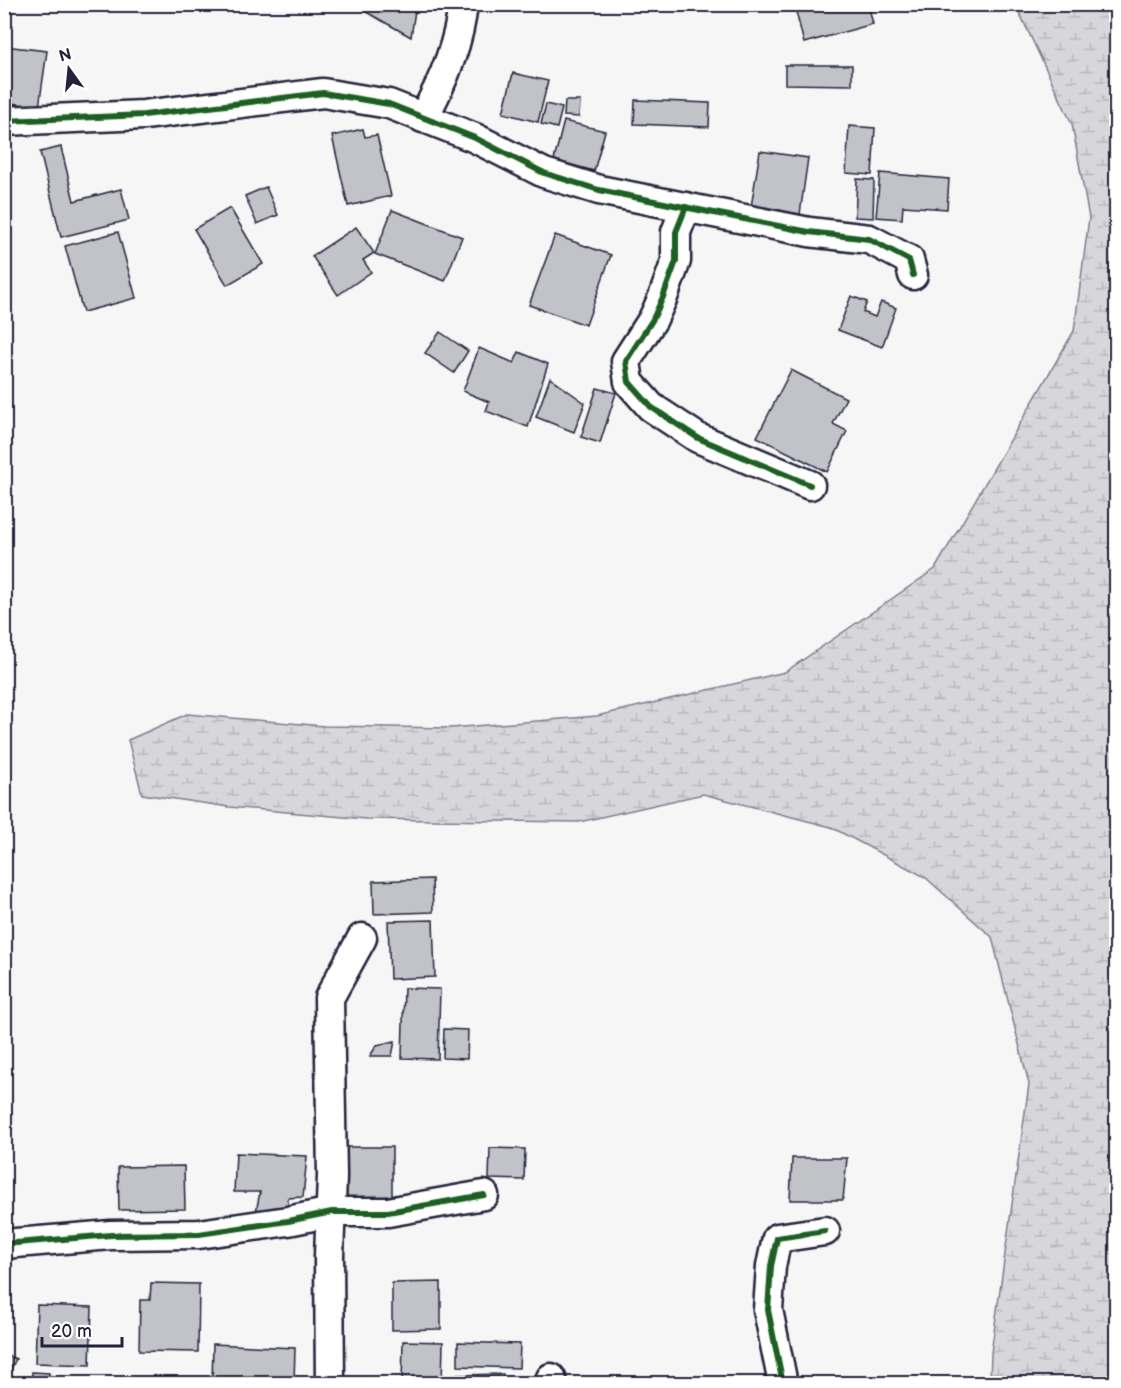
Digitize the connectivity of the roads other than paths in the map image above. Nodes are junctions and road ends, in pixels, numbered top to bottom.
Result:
1 (463, 4) edge
2 (423, 118) junction
3 (4, 121) edge
4 (686, 207) junction
5 (913, 275) dead end
6 (810, 485) dead end
7 (362, 938) dead end
8 (484, 1195) dead end
9 (332, 1212) junction
10 (825, 1231) dead end
11 (4, 1244) edge
12 (330, 1383) edge
13 (783, 1383) edge

1 - 2 street
2 - 3 street
2 - 4 street
4 - 5 street
4 - 6 street
7 - 9 street
8 - 9 street
9 - 11 street
9 - 12 street
10 - 13 street

